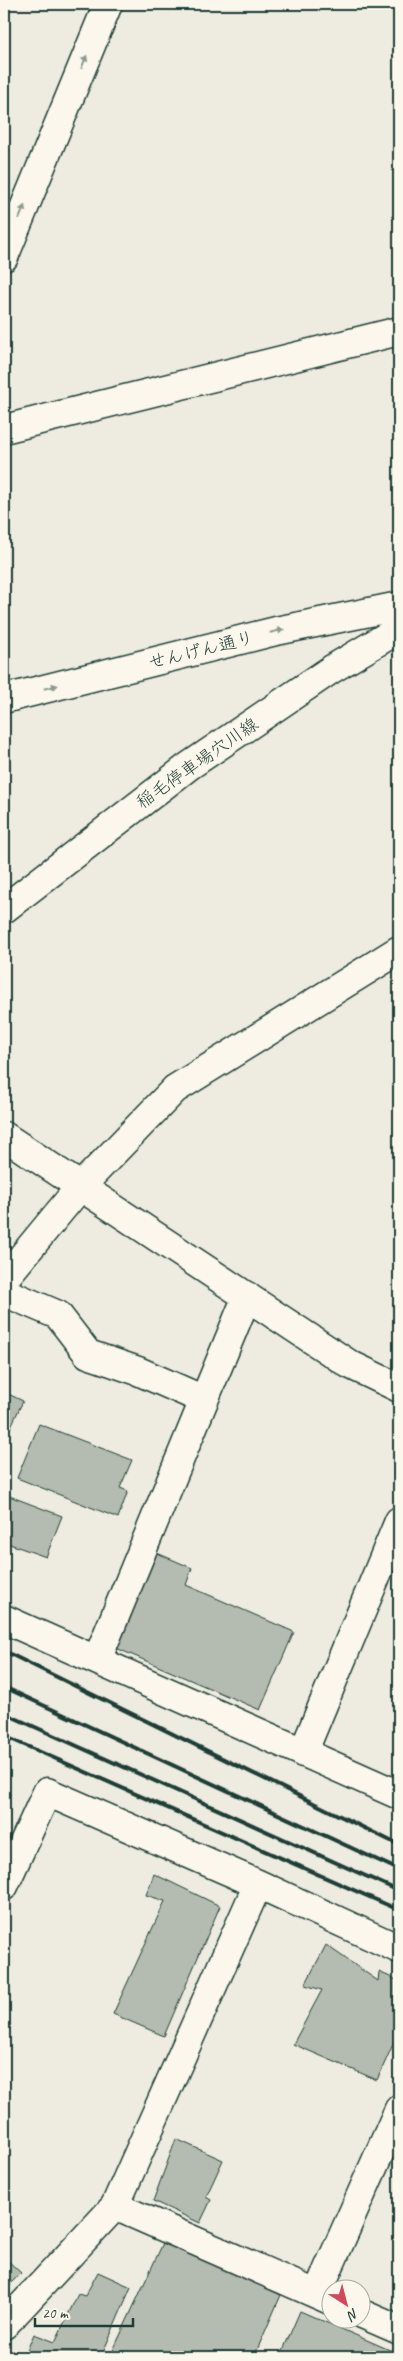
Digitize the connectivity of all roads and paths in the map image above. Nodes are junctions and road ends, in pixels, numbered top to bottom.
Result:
1 (108, 4) edge
2 (4, 257) edge
3 (399, 331) edge
4 (4, 429) edge
5 (399, 606) edge
6 (399, 628) edge
7 (4, 699) edge
8 (4, 909) edge
9 (399, 950) edge
10 (4, 1136) edge
11 (80, 1187) junction
12 (4, 1279) edge
13 (4, 1292) edge
14 (247, 1296) junction
15 (399, 1388) edge
16 (204, 1400) junction
17 (399, 1521) edge
18 (4, 1619) edge
19 (96, 1660) junction
20 (303, 1753) junction
21 (399, 1795) edge
22 (258, 1884) junction
23 (4, 1886) edge
24 (399, 1949) edge
25 (399, 2109) edge
26 (392, 2149) edge
27 (115, 2206) junction
28 (333, 2278) edge
29 (320, 2295) edge
30 (370, 2317) edge
31 (4, 2325) edge
32 (399, 2330) edge

2 -> 1 street
3 - 4 street
7 -> 5 street, せんげん通り
6 - 8 street, 稲毛停車場穴川線
9 - 11 street
10 - 11 street
11 - 12 street
11 - 14 street
13 - 16 street
14 - 15 street
14 - 16 street
16 - 19 street
17 - 20 street
18 - 19 street
19 - 20 street
20 - 21 street
22 - 23 street
22 - 24 street
22 - 27 street
25 - 26 street
26 - 28 street
27 - 29 street
27 - 31 street
30 - 32 street

